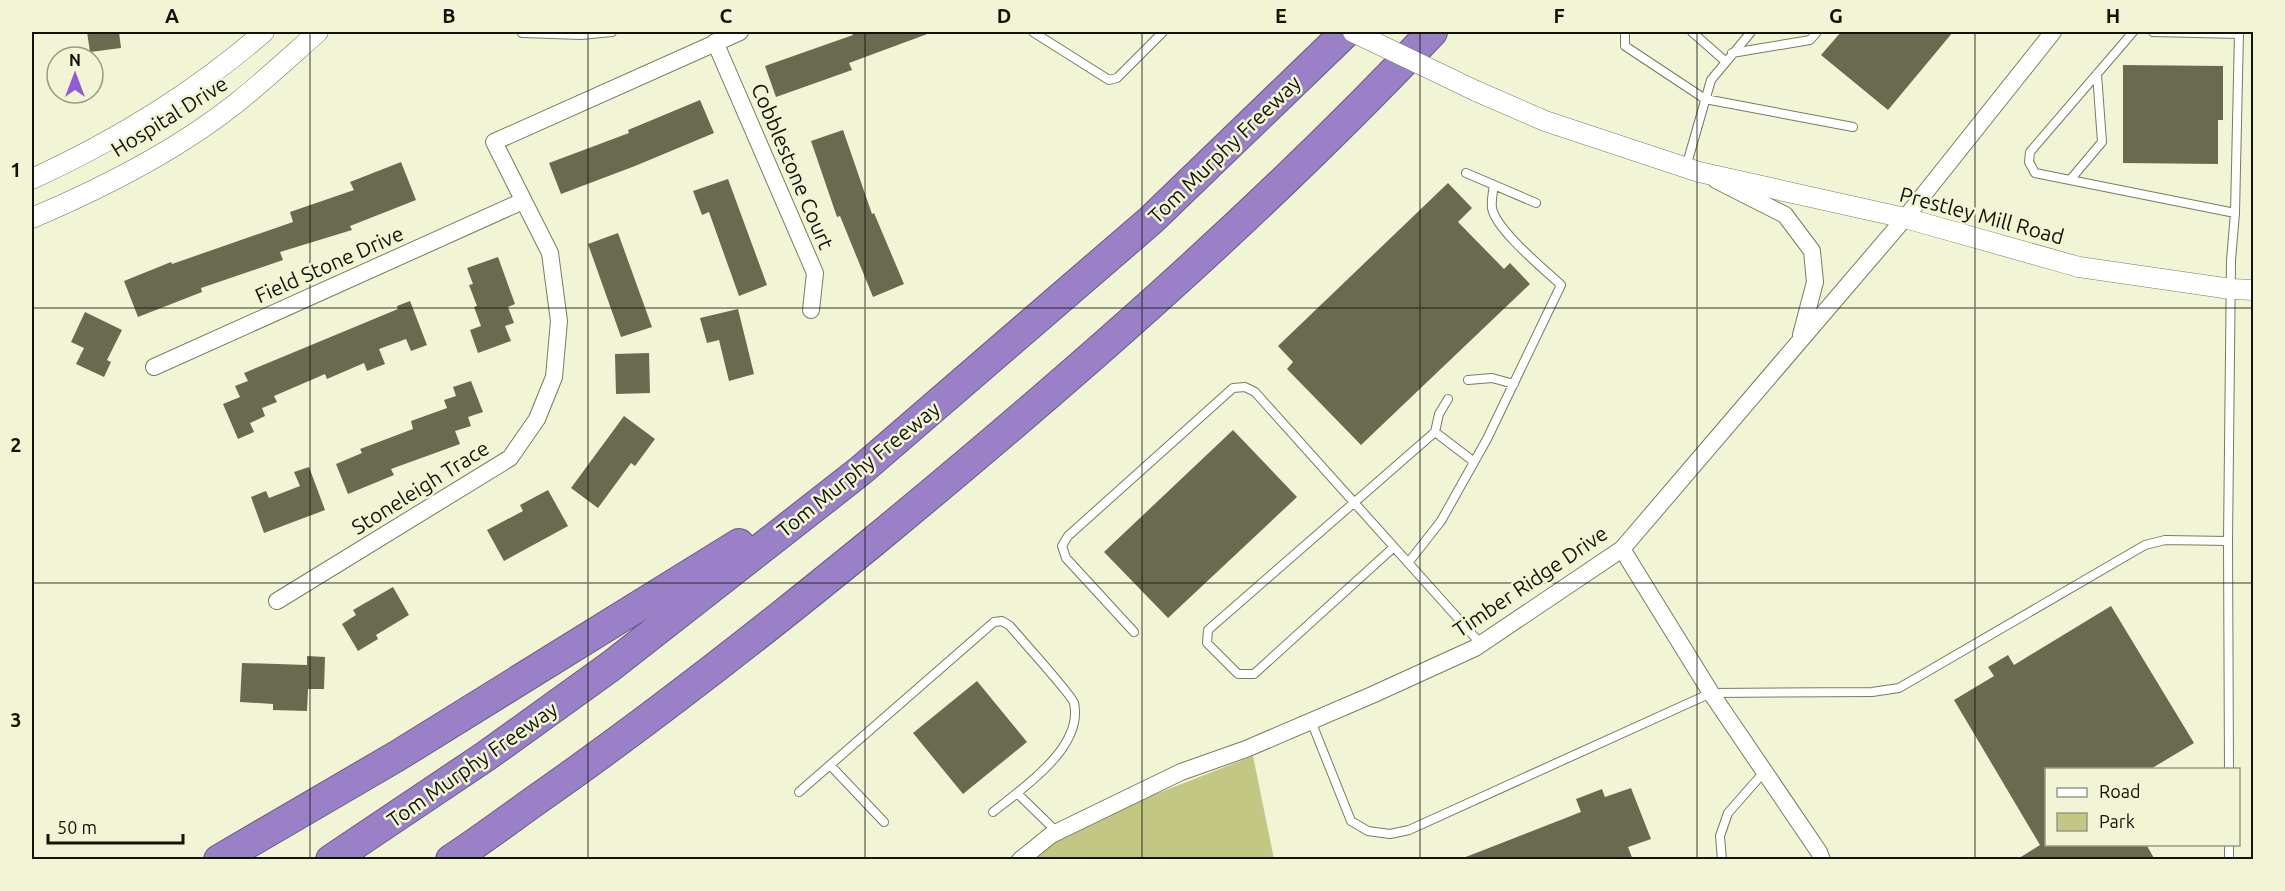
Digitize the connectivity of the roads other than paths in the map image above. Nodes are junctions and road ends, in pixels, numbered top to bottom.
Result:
1 (264, 32) edge
2 (318, 32) edge
3 (612, 32) edge
4 (740, 32) edge
5 (1033, 32) edge
6 (1163, 32) edge
7 (1346, 32) edge
8 (1353, 32) edge
9 (1432, 32) edge
10 (1625, 32) edge
11 (1692, 32) edge
12 (1751, 32) edge
13 (1817, 32) edge
14 (2053, 32) edge
15 (2133, 32) edge
16 (2152, 32) edge
17 (522, 33) dead end
18 (2238, 33) edge
19 (715, 42) junction
20 (1732, 53) junction
21 (1725, 61) junction
22 (2097, 74) junction
23 (1705, 99) junction
24 (1852, 127) dead end
25 (1693, 169) junction
26 (1466, 173) dead end
27 (32, 179) edge
28 (2070, 180) junction
29 (1494, 185) junction
30 (523, 201) junction
31 (1536, 203) dead end
32 (2235, 213) junction
33 (32, 218) edge
34 (1905, 218) junction
35 (2231, 289) junction
36 (2253, 290) edge
37 (811, 310) dead end
38 (1799, 341) junction
39 (154, 367) dead end
40 (1468, 380) dead end
41 (1514, 384) junction
42 (1448, 399) dead end
43 (1436, 432) junction
44 (1473, 461) junction
45 (860, 471) junction
46 (1353, 502) junction
47 (2228, 541) junction
48 (1394, 547) junction
49 (1622, 549) junction
50 (1408, 563) junction
51 (277, 601) dead end
52 (1134, 632) dead end
53 (1481, 644) junction
54 (1711, 693) junction
55 (1311, 721) junction
56 (830, 765) junction
57 (2229, 768) edge
58 (1764, 772) junction
59 (799, 792) dead end
60 (1017, 793) junction
61 (993, 812) dead end
62 (884, 822) dead end
63 (1057, 832) junction
64 (454, 858) edge
65 (219, 860) edge
66 (332, 860) edge
67 (1020, 860) edge
68 (1722, 860) edge
69 (1822, 860) edge

1 - 27 street, Hospital Drive
2 - 33 street, Hospital Drive
3 - 17 lane
4 - 19 street
5 - 6 lane
7 - 45 highway, Tom Murphy Freeway
8 - 25 street, Prestley Mill Road, bridge
9 - 64 highway
10 - 23 lane
11 - 21 lane
12 - 20 lane
13 - 20 lane
14 - 34 street, Timber Ridge Drive
15 - 22 lane
16 - 18 lane
18 - 32 lane
19 - 30 street, Stoneleigh Trace
19 - 37 street, Cobblestone Court
20 - 21 lane
21 - 23 lane
22 - 28 lane
22 - 28 lane
23 - 24 lane
23 - 25 lane
25 - 34 street, Prestley Mill Road
25 - 38 street, Prestley Mill Road
26 - 29 lane
28 - 32 lane
29 - 31 lane
29 - 41 lane
30 - 39 street, Field Stone Drive
30 - 51 street, Stoneleigh Trace
32 - 35 lane
34 - 35 street, Prestley Mill Road
34 - 38 street, Timber Ridge Drive
35 - 36 street, Prestley Mill Road
35 - 47 lane
38 - 49 street, Timber Ridge Drive
40 - 41 lane
41 - 44 lane
42 - 43 lane
43 - 44 lane
43 - 46 lane
44 - 50 lane
45 - 65 highway
45 - 66 highway, Tom Murphy Freeway
46 - 48 lane
46 - 48 lane
46 - 52 lane
47 - 54 lane
47 - 57 lane
48 - 50 lane
49 - 53 street, Timber Ridge Drive
49 - 54 street
50 - 53 lane
53 - 55 street, Timber Ridge Drive
54 - 55 lane
54 - 58 street
55 - 63 street, Timber Ridge Drive
56 - 59 lane
56 - 60 lane
56 - 62 lane
58 - 68 lane
58 - 69 street
60 - 61 lane
60 - 63 lane
63 - 67 street, Timber Ridge Drive

